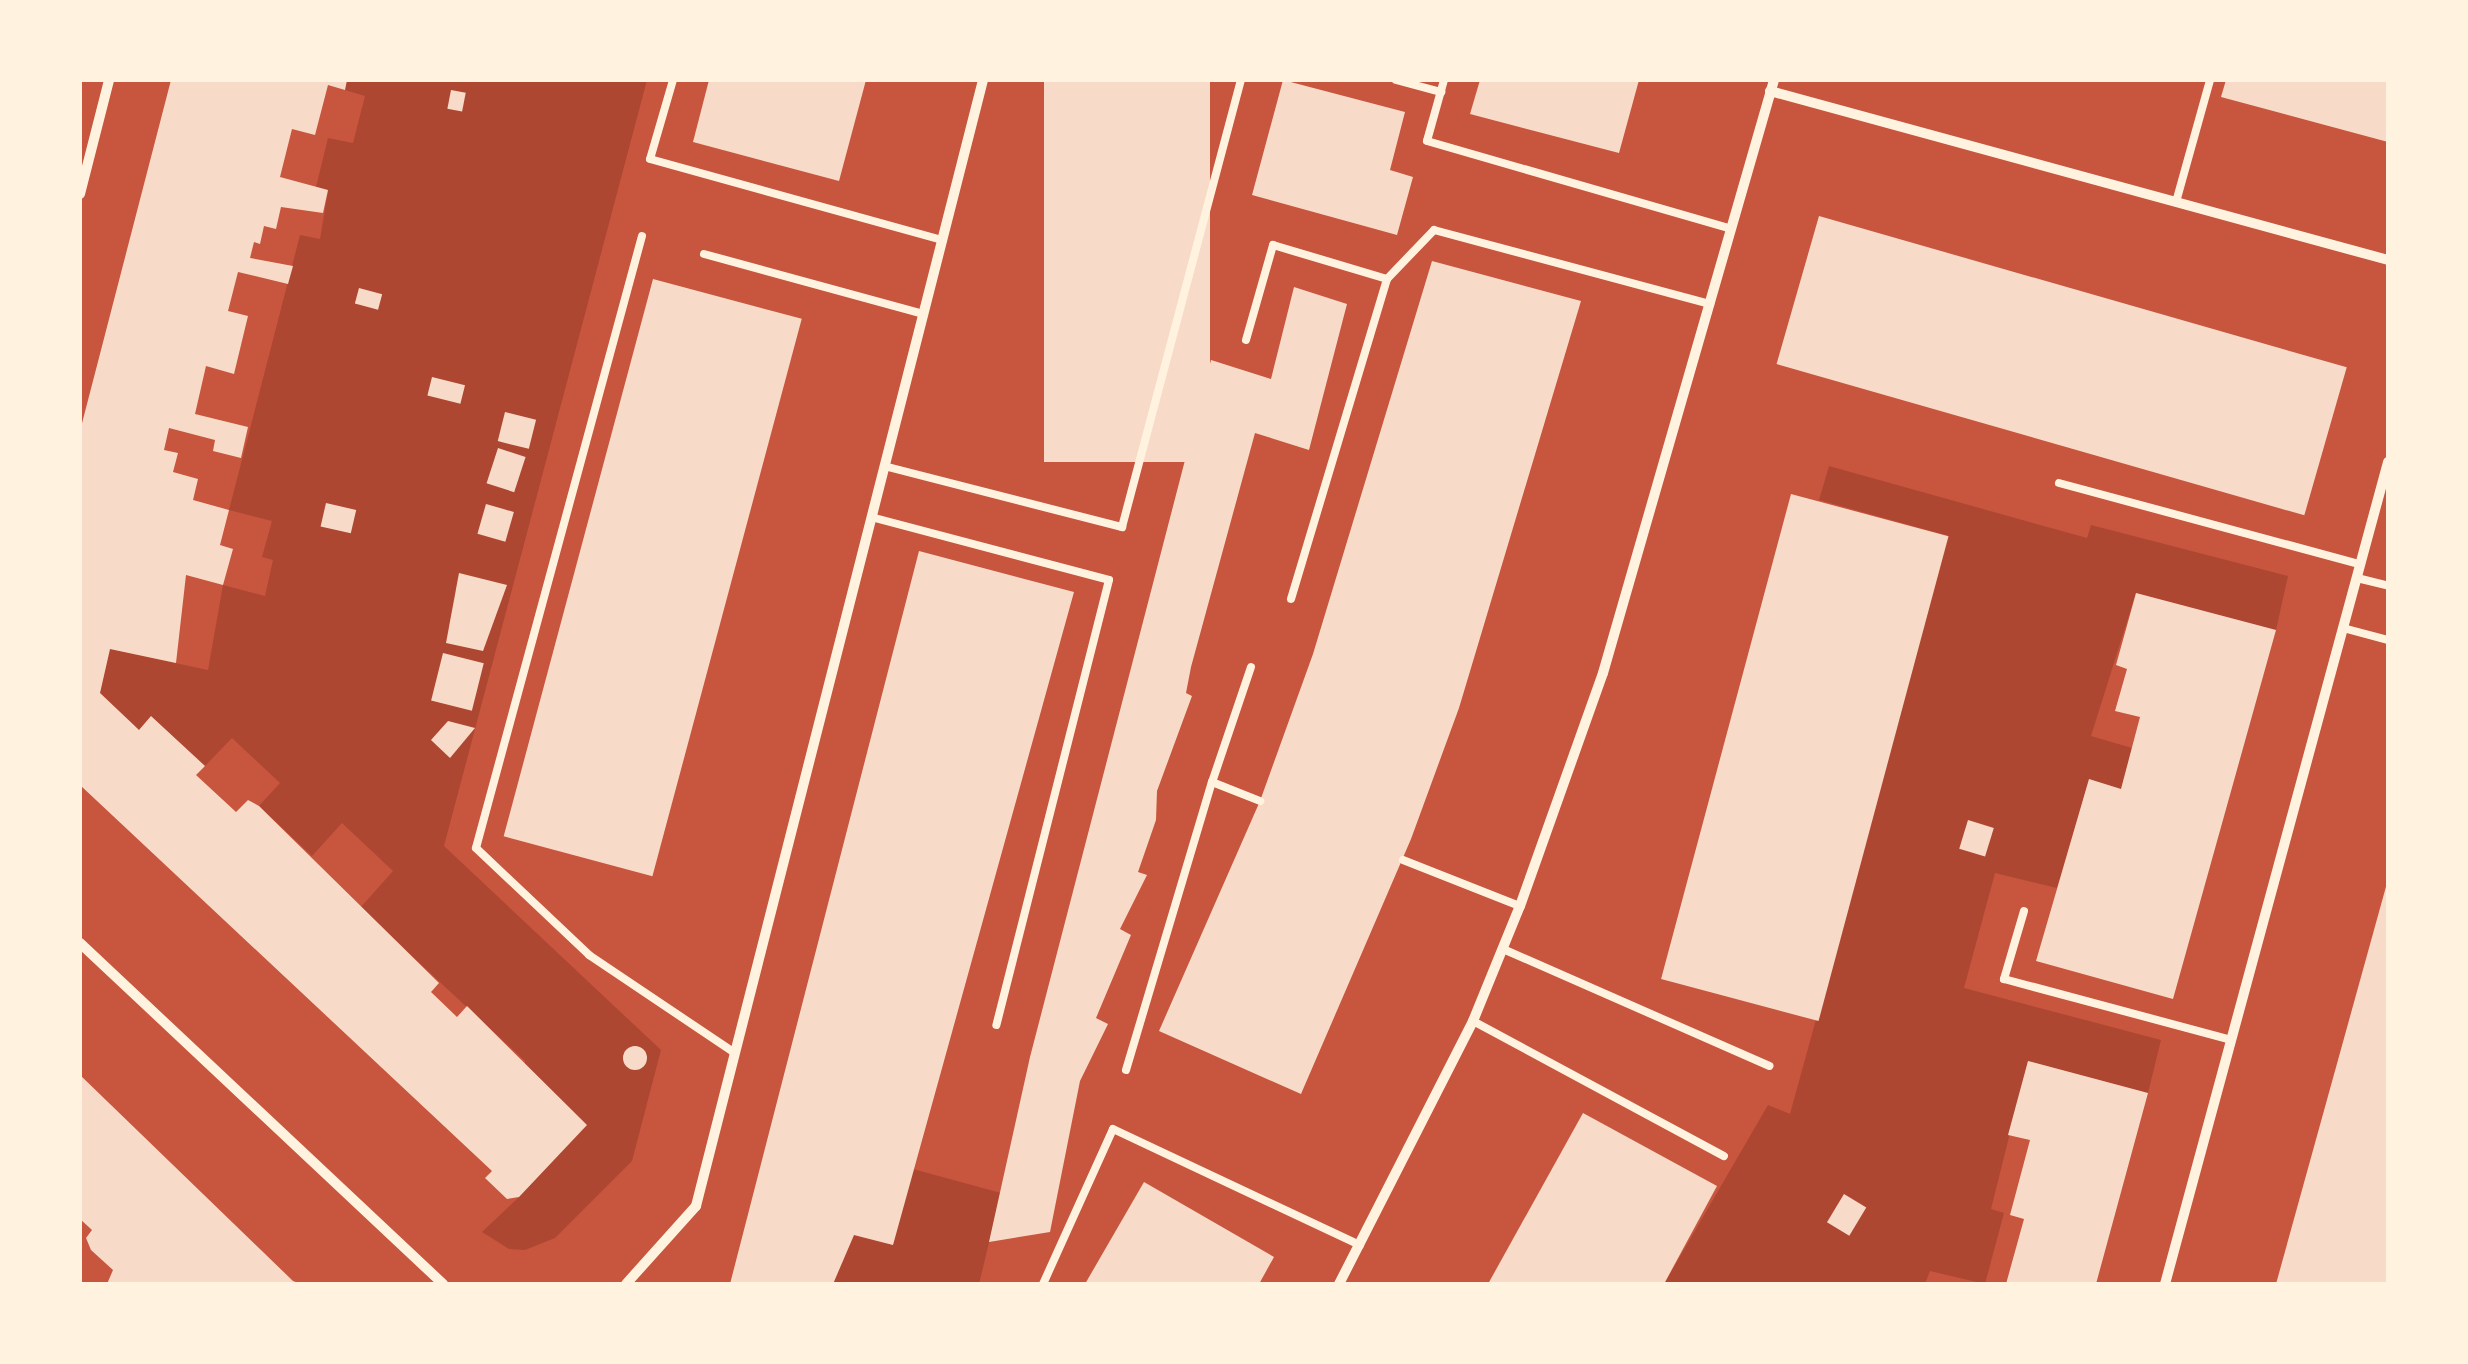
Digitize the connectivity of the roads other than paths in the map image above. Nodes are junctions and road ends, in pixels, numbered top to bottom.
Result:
1 (109, 80) edge
2 (673, 80) edge
3 (984, 80) edge
4 (1241, 80) edge
5 (1396, 80) edge
6 (1444, 80) edge
7 (2210, 80) edge
8 (1772, 85) edge
9 (1440, 92) junction
10 (80, 194) edge
11 (2176, 202) junction
12 (1731, 229) junction
13 (642, 236) dead end
14 (942, 240) junction
15 (704, 254) dead end
16 (2388, 260) edge
17 (1387, 279) junction
18 (1710, 304) junction
19 (924, 314) junction
20 (1246, 340) dead end
21 (2388, 462) edge
22 (884, 466) junction
23 (2059, 483) dead end
24 (871, 517) junction
25 (2360, 564) junction
26 (2356, 578) junction
27 (2388, 586) edge
28 (1291, 600) dead end
29 (2343, 628) junction
30 (2388, 640) edge
31 (1250, 667) dead end
32 (1212, 782) junction
33 (1260, 802) dead end
34 (1402, 860) dead end
35 (1520, 906) junction
36 (2024, 911) dead end
37 (80, 943) edge
38 (1503, 950) junction
39 (1473, 1021) junction
40 (996, 1025) dead end
41 (2231, 1040) junction
42 (735, 1053) junction
43 (1769, 1066) dead end
44 (1126, 1070) dead end
45 (1724, 1156) dead end
46 (1360, 1245) junction
47 (443, 1284) edge
48 (626, 1284) edge
49 (1043, 1284) edge
50 (1339, 1284) edge
51 (2164, 1284) edge

1 - 10 street
2 - 14 lane
3 - 14 street
4 - 22 lane
5 - 9 lane
6 - 9 lane
7 - 11 lane
8 - 11 street
8 - 12 street
9 - 12 lane
11 - 16 street
12 - 18 street
13 - 42 lane
14 - 19 street
15 - 19 lane
17 - 18 lane
17 - 20 lane
17 - 28 lane
18 - 35 street
19 - 22 street
21 - 25 street
22 - 24 street
23 - 25 lane
24 - 40 lane
24 - 42 street
25 - 26 street
26 - 27 lane
26 - 29 street
29 - 30 lane
29 - 41 street
31 - 32 lane
32 - 33 lane
32 - 44 lane
34 - 35 lane
35 - 38 street
36 - 41 lane
37 - 47 street
38 - 39 street
38 - 43 lane
39 - 45 lane
39 - 46 street
41 - 51 street
42 - 48 street
46 - 49 lane
46 - 50 street

